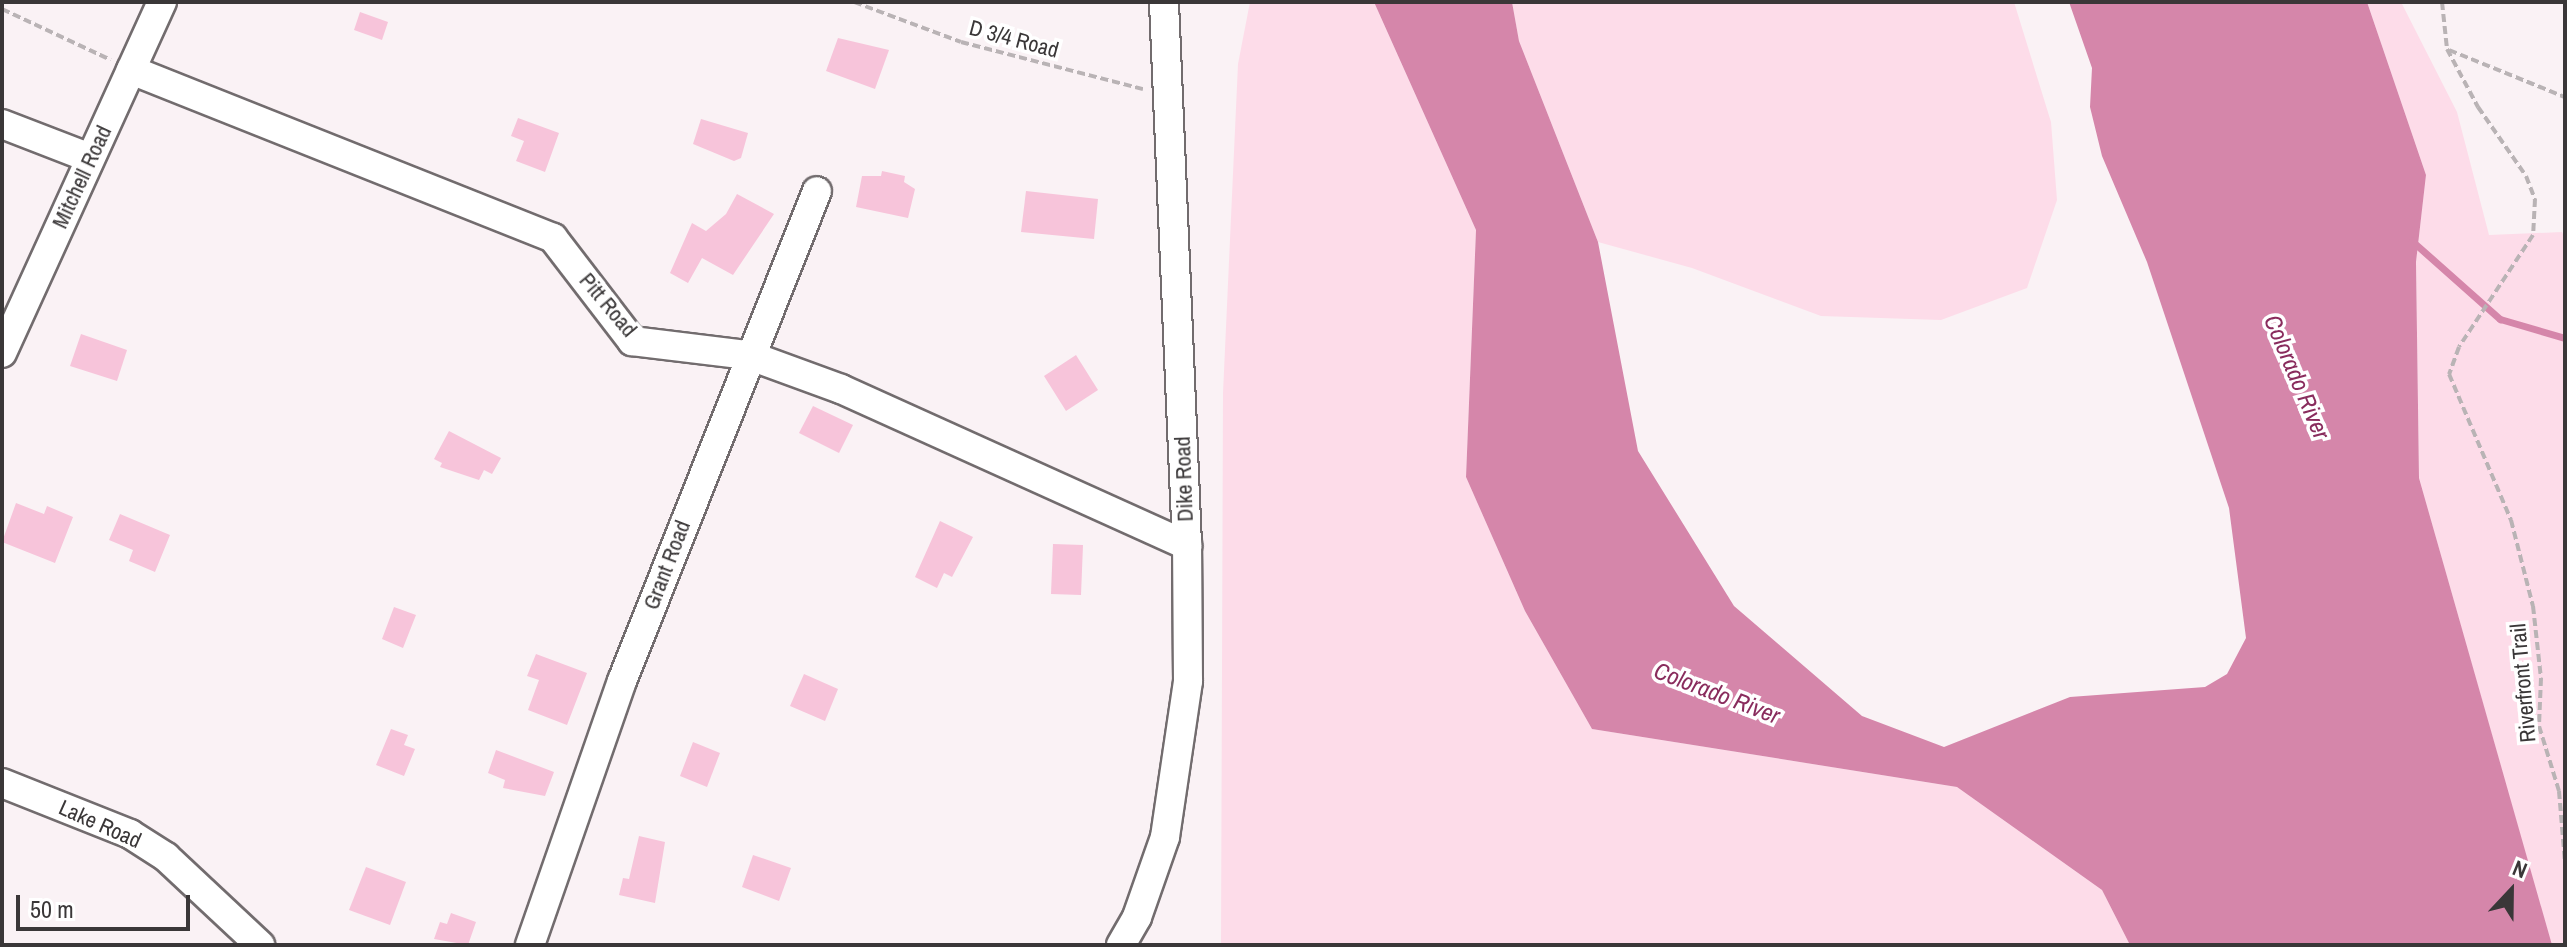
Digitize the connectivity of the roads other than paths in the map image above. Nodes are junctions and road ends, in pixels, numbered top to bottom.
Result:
1 (162, 2) edge
2 (1164, 2) edge
3 (131, 70) junction
4 (2, 124) edge
5 (90, 158) junction
6 (817, 191) dead end
7 (2, 353) edge
8 (748, 355) junction
9 (1187, 545) junction
10 (2, 783) edge
11 (260, 945) edge
12 (530, 945) edge
13 (1121, 945) edge

1 - 3 street, Mitchell Road
2 - 9 street, Dike Road
3 - 5 street, Mitchell Road
3 - 8 street, Pitt Road
4 - 5 street
5 - 7 street, Mitchell Road
6 - 8 street, Grant Road
8 - 9 street, Pitt Road
8 - 12 street, Grant Road
9 - 13 street, Dike Road
10 - 11 street, Lake Road

